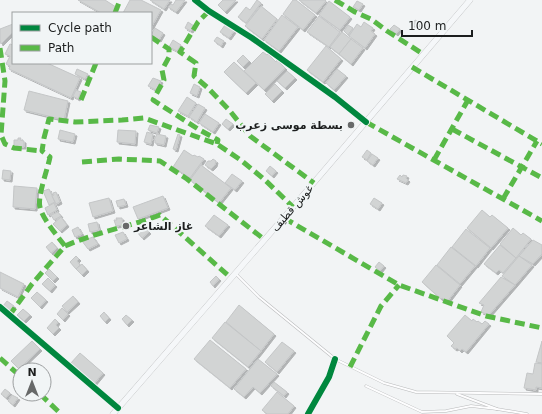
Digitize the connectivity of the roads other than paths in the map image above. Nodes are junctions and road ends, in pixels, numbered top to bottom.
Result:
1 (195, 0) edge
2 (470, 0) edge
3 (366, 122) junction
4 (235, 273) junction
5 (0, 307) edge
6 (335, 359) junction
7 (366, 386) dead end
8 (456, 393) junction
9 (542, 394) edge
10 (118, 408) junction
11 (497, 409) junction
12 (113, 414) edge
13 (308, 414) edge
14 (527, 414) edge

1 - 3 street
2 - 3 main road, غوش قطيف
3 - 4 main road, غوش قطيف
4 - 6 lane
4 - 10 main road, غوش قطيف
5 - 10 street
6 - 8 lane
6 - 13 street
7 - 11 lane
8 - 9 lane
8 - 11 lane
10 - 12 main road, غوش قطيف
11 - 14 lane

